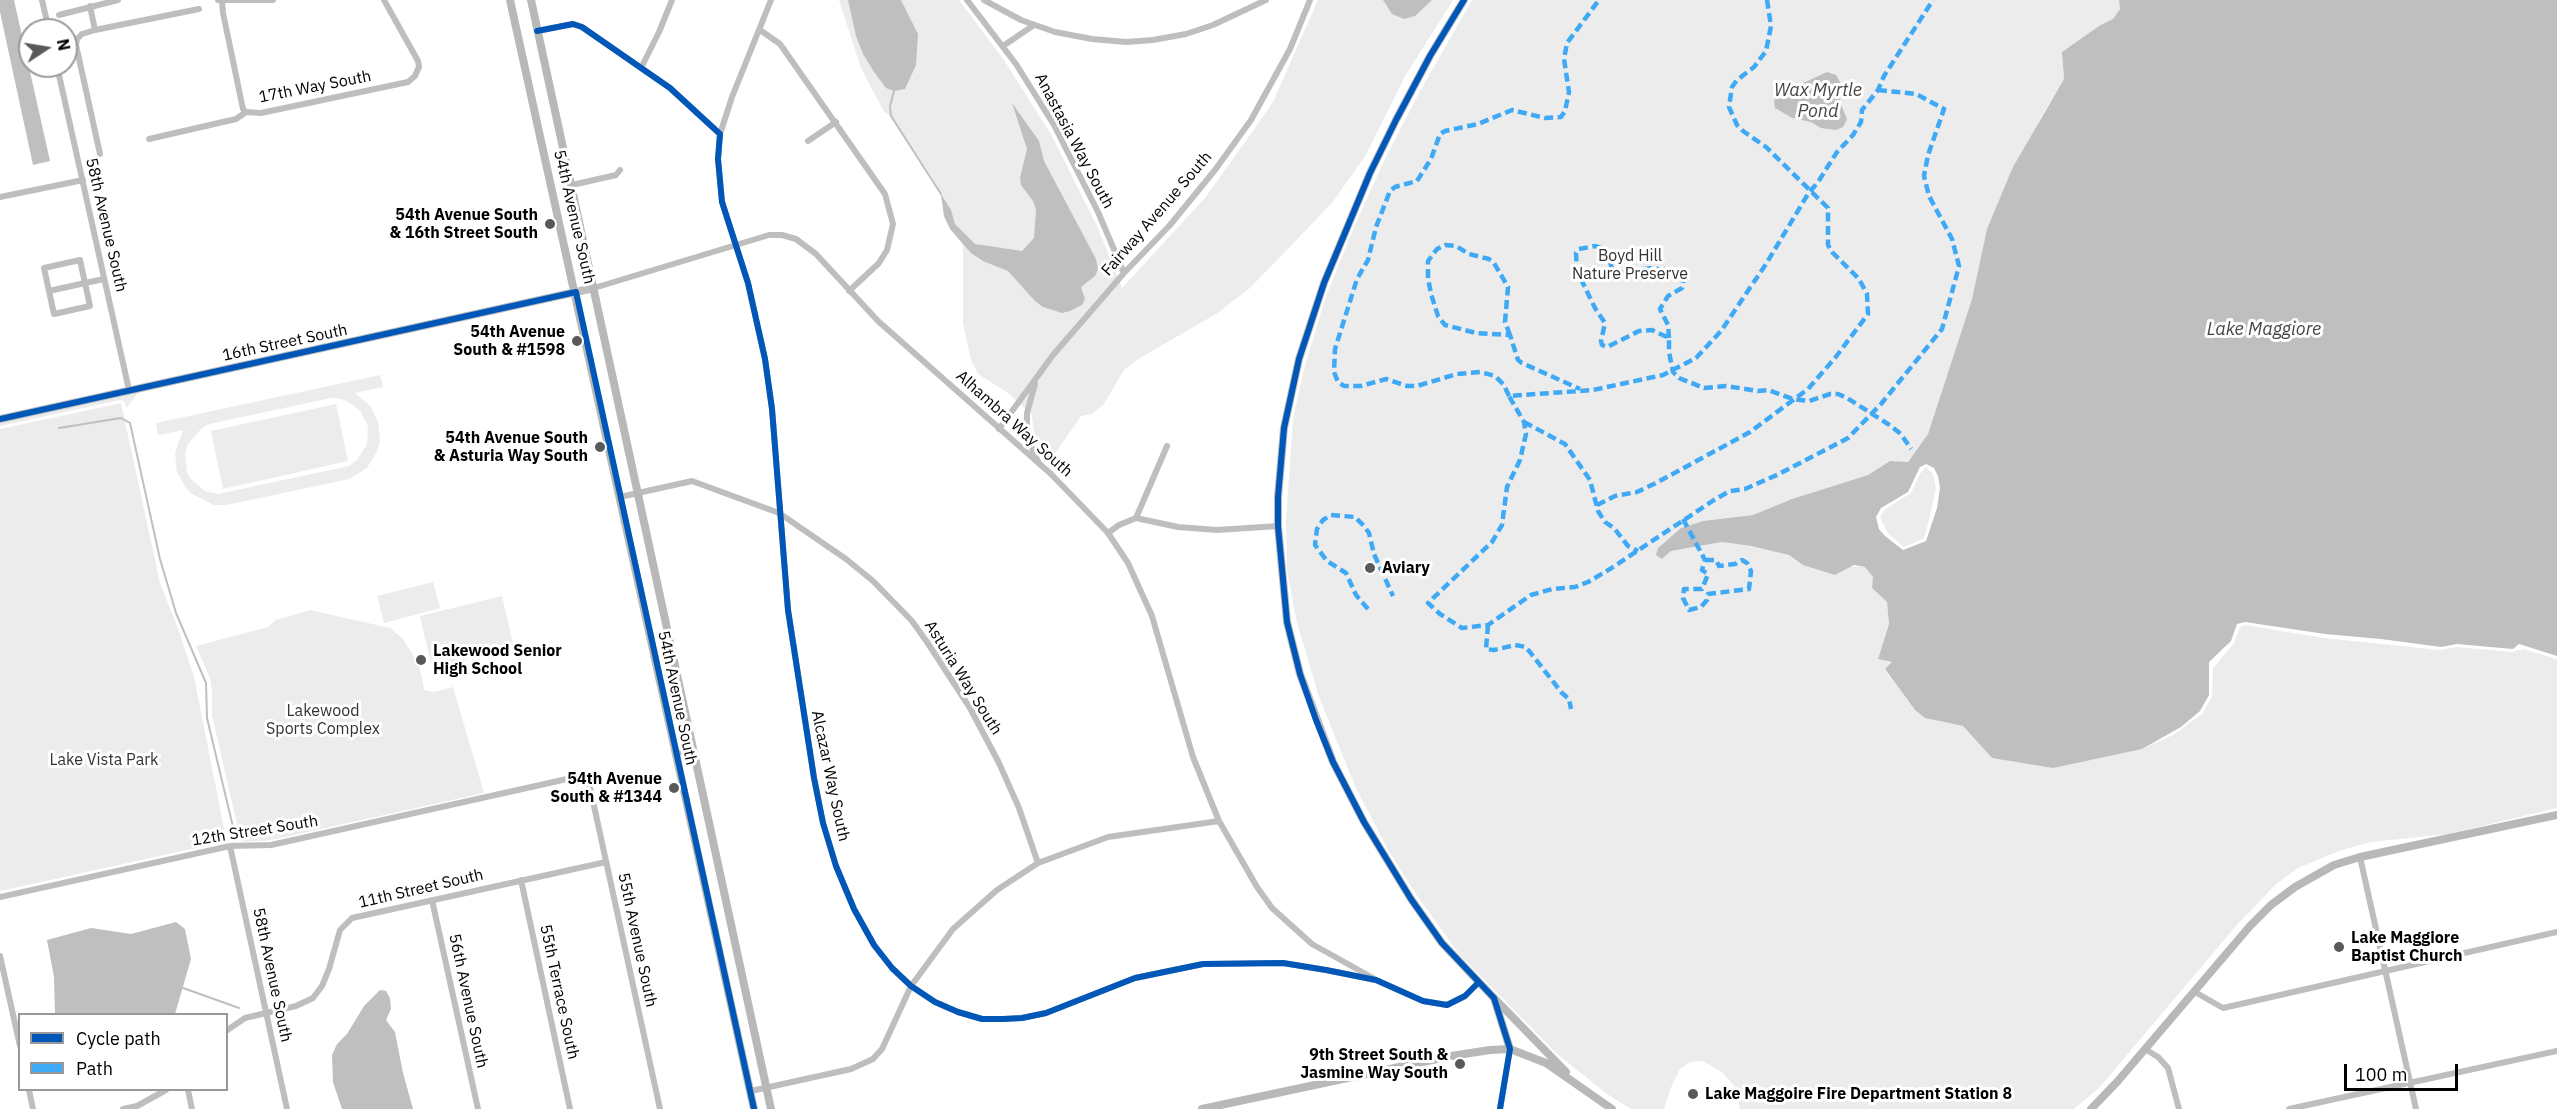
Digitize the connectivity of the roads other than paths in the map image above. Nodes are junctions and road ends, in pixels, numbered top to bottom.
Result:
1 (42, 0) edge
2 (118, 0) edge
3 (218, 0) edge
4 (273, 0) edge
5 (384, 0) edge
6 (510, 0) edge
7 (531, 0) edge
8 (672, 0) edge
9 (771, 0) edge
10 (967, 0) edge
11 (984, 0) edge
12 (1266, 0) edge
13 (1310, 0) edge
14 (1464, 0) edge
15 (222, 1) edge
16 (90, 6) junction
17 (199, 9) dead end
18 (59, 15) dead end
19 (46, 18) edge
20 (1034, 25) junction
21 (95, 30) junction
22 (760, 30) junction
23 (537, 31) junction
24 (1003, 46) junction
25 (642, 66) junction
26 (60, 78) edge
27 (246, 112) junction
28 (836, 122) junction
29 (720, 134) junction
30 (149, 139) dead end
31 (808, 141) dead end
32 (100, 154) dead end
33 (620, 170) dead end
34 (82, 180) junction
35 (572, 185) junction
36 (0, 197) edge
37 (735, 244) junction
38 (1124, 273) junction
39 (104, 279) junction
40 (85, 283) junction
41 (594, 288) junction
42 (49, 291) junction
43 (849, 291) junction
44 (576, 292) junction
45 (1037, 377) junction
46 (129, 390) junction
47 (0, 419) edge
48 (999, 429) junction
49 (1167, 446) dead end
50 (1040, 464) junction
51 (638, 493) junction
52 (620, 497) junction
53 (779, 513) junction
54 (1137, 518) junction
55 (1278, 526) junction
56 (1108, 533) junction
57 (694, 750) junction
58 (675, 754) junction
59 (585, 778) joint
60 (2557, 815) edge
61 (1220, 821) junction
62 (230, 846) junction
63 (2360, 856) junction
64 (606, 862) junction
65 (1038, 863) junction
66 (521, 880) junction
67 (0, 897) edge
68 (432, 900) junction
69 (2557, 932) edge
70 (0, 956) edge
71 (2386, 969) junction
72 (1376, 980) junction
73 (1478, 983) junction
74 (911, 986) junction
75 (2195, 992) junction
76 (1494, 998) junction
77 (266, 1012) junction
78 (228, 1030) edge
79 (18, 1037) edge
80 (1510, 1049) junction
81 (2145, 1049) junction
82 (2557, 1051) edge
83 (2411, 1082) junction
84 (1577, 1083) junction
85 (766, 1088) junction
86 (29, 1091) edge
87 (163, 1091) edge
88 (188, 1091) edge
89 (750, 1091) junction
90 (1234, 1105) edge
91 (33, 1109) edge
92 (123, 1109) edge
93 (192, 1109) edge
94 (287, 1109) edge
95 (478, 1109) edge
96 (570, 1109) edge
97 (660, 1109) edge
98 (754, 1109) edge
99 (771, 1109) edge
100 (1202, 1109) edge
101 (1500, 1109) edge
102 (1612, 1109) edge
103 (2091, 1109) edge
104 (2179, 1109) edge
105 (2289, 1109) edge
106 (2416, 1109) edge

1 - 19 street
2 - 16 street
3 - 15 street
4 - 15 street
5 - 27 street, 17th Way South
6 - 44 main road, 54th Avenue South
7 - 23 main road, 54th Avenue South
8 - 25 street
9 - 22 street
10 - 24 street, Anastasia Way South
11 - 20 street
12 - 20 street
13 - 38 street, Fairway Avenue South
14 - 55 street
15 - 27 street
16 - 18 street
16 - 21 street
17 - 21 street
20 - 24 street
21 - 32 street
22 - 28 street
22 - 29 street
23 - 25 street
23 - 35 main road, 54th Avenue South
24 - 38 street, Anastasia Way South
25 - 29 street
26 - 34 street, 58th Avenue South
27 - 30 street, 17th Way South
28 - 31 street
28 - 43 street
29 - 37 street
33 - 35 street
34 - 36 street
34 - 39 street, 58th Avenue South
35 - 41 main road, 54th Avenue South
37 - 41 street, 16th Street South
37 - 43 street, Alhambra Way South
37 - 53 street, Alcazar Way South
38 - 45 street, Fairway Avenue South
39 - 40 street
39 - 46 street, 58th Avenue South
40 - 42 street
40 - 42 street
40 - 42 street
41 - 44 street, 16th Street South
41 - 51 main road, 54th Avenue South
43 - 48 street, Alhambra Way South
44 - 46 street, 16th Street South
44 - 52 main road, 54th Avenue South
45 - 48 street, Fairway Avenue South
45 - 50 street
46 - 47 street, 16th Street South
48 - 50 street, Alhambra Way South
49 - 54 street
50 - 56 street, Alhambra Way South
51 - 52 street, Asturia Way South
51 - 53 street, Asturia Way South
51 - 57 main road, 54th Avenue South
52 - 58 main road, 54th Avenue South
53 - 65 street, Asturia Way South
53 - 74 street, Alcazar Way South
54 - 55 street
54 - 56 street
55 - 73 street
56 - 61 street, Alhambra Way South
57 - 58 street
57 - 85 main road, 54th Avenue South
58 - 89 main road, 54th Avenue South
59 - 62 street, 12th Street South
59 - 64 street, 55th Avenue South
60 - 63 main road
61 - 65 street
61 - 72 street, Alhambra Way South
62 - 67 street, 12th Street South
62 - 77 street, 58th Avenue South
63 - 71 street
63 - 75 main road
64 - 66 street, 11th Street South
64 - 97 street, 55th Avenue South
65 - 74 street
66 - 68 street, 11th Street South
66 - 96 street, 55th Terrace South
68 - 77 street, 11th Street South
68 - 95 street, 56th Avenue South
69 - 71 street
70 - 79 street
71 - 75 street
71 - 83 street
72 - 73 street, Alcazar Way South
72 - 74 street, Alcazar Way South
73 - 76 street
74 - 85 street
75 - 81 main road
76 - 80 street
76 - 84 main road
77 - 78 street, 11th Street South
77 - 94 street, 58th Avenue South
80 - 84 main road
80 - 90 main road
80 - 101 street
81 - 103 main road
81 - 104 street
82 - 83 street
83 - 105 street
83 - 106 street
84 - 102 main road
85 - 89 street
85 - 99 main road, 54th Avenue South
86 - 91 street
87 - 92 street
88 - 93 street
89 - 98 main road, 54th Avenue South
90 - 100 main road

